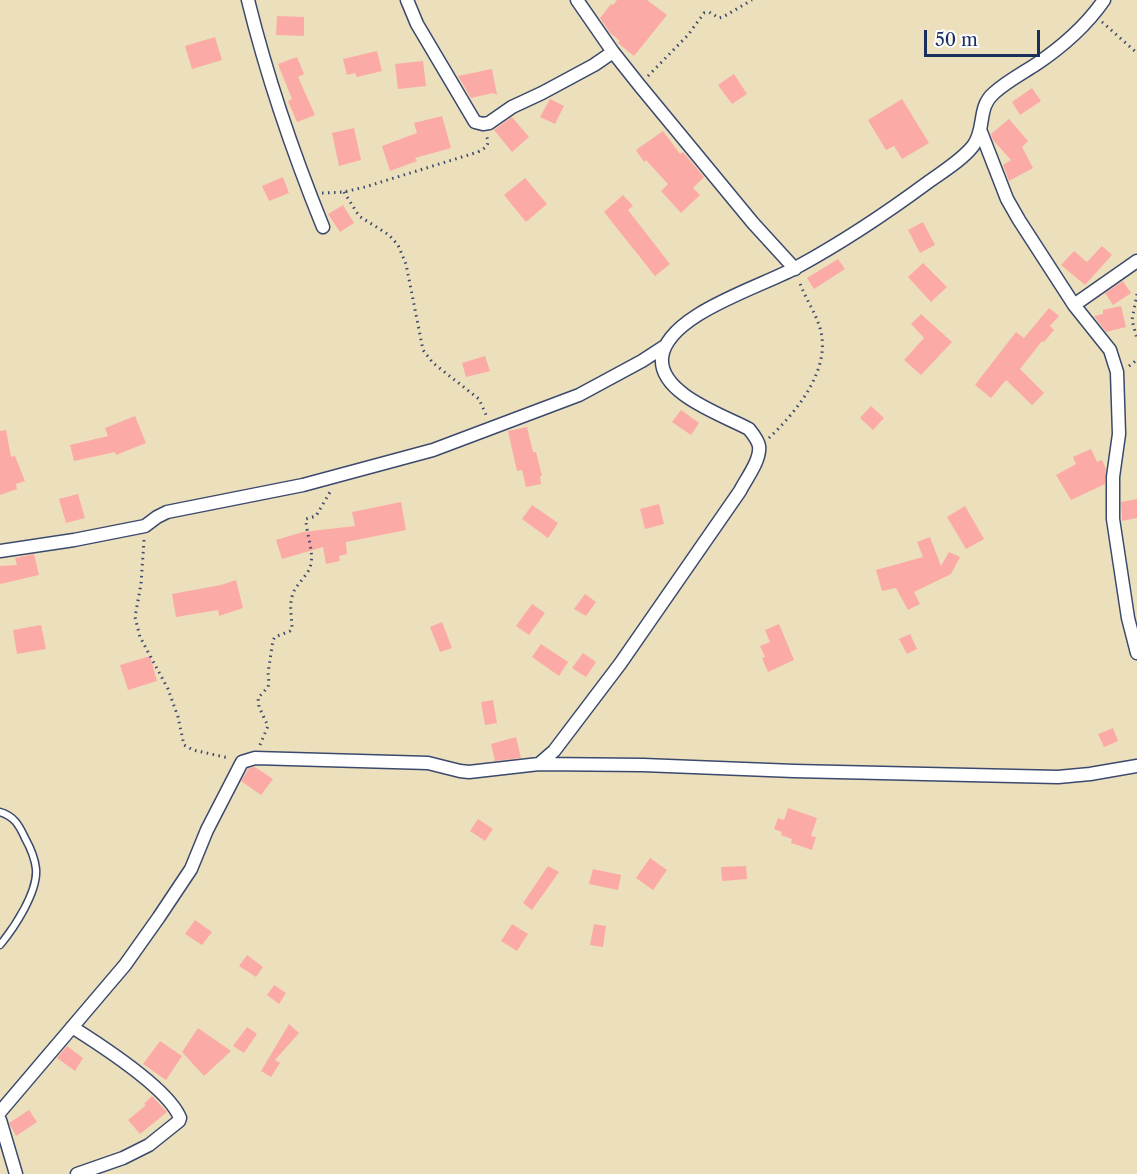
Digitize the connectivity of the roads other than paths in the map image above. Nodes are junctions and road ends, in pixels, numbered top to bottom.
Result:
1 (248, 0) edge
2 (407, 0) edge
3 (577, 0) edge
4 (1104, 0) edge
5 (613, 52) junction
6 (981, 132) junction
7 (323, 227) dead end
8 (1137, 261) edge
9 (795, 269) junction
10 (1074, 305) junction
11 (665, 346) junction
12 (0, 551) edge
13 (1137, 653) edge
14 (539, 764) junction
15 (1137, 766) edge
16 (0, 812) edge
17 (0, 945) edge
18 (72, 1027) junction
19 (0, 1112) edge
20 (0, 1119) edge
21 (16, 1174) edge
22 (77, 1174) edge

1 - 7 street
2 - 5 street
3 - 5 street
4 - 6 street
5 - 9 street
6 - 9 street
6 - 10 street
8 - 10 street
9 - 11 street
10 - 13 street
11 - 12 street
11 - 14 street
14 - 15 street
14 - 18 street
16 - 17 lane
18 - 19 street
18 - 22 street
20 - 21 street

